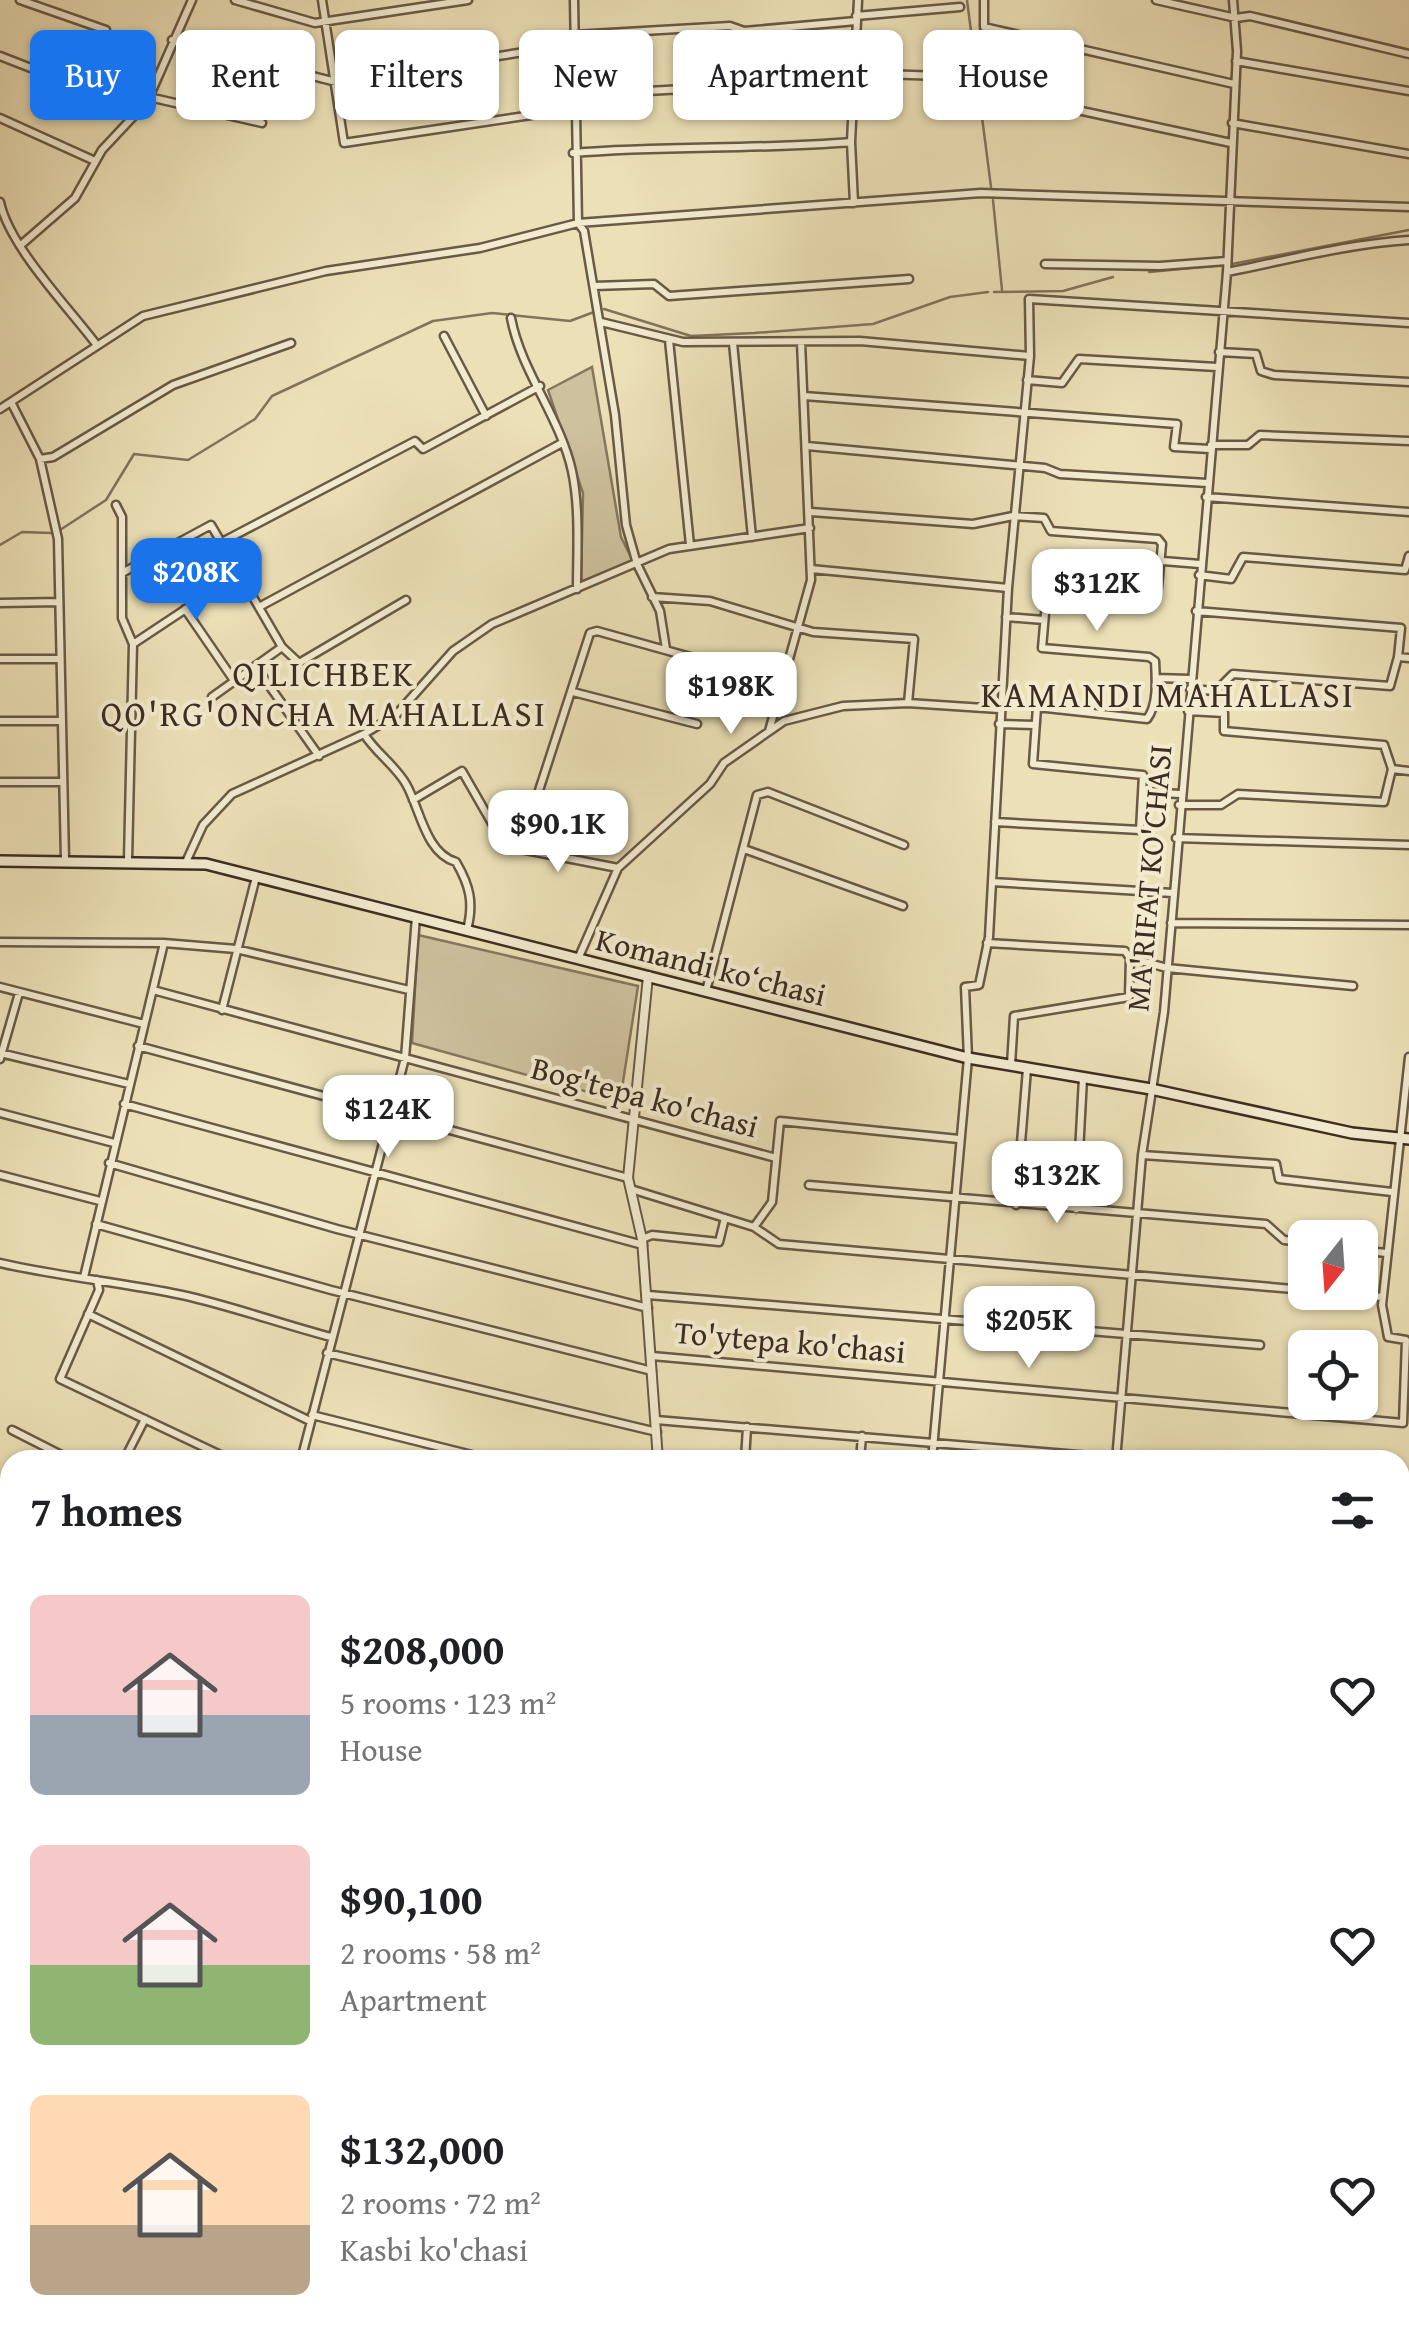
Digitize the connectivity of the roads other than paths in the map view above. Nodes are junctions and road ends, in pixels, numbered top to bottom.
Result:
1 (20, 0) edge
2 (192, 0) edge
3 (235, 0) edge
4 (322, 0) edge
5 (468, 0) edge
6 (574, 0) edge
7 (858, 0) edge
8 (984, 0) edge
9 (1156, 0) edge
10 (1233, 0) edge
11 (960, 7) dead end
12 (1236, 18) junction
13 (856, 19) junction
14 (325, 23) junction
15 (106, 30) dead end
16 (574, 30) edge
17 (856, 30) edge
18 (653, 33) edge
19 (172, 40) junction
20 (1409, 54) edge
21 (0, 56) edge
22 (1236, 61) junction
23 (30, 68) edge
24 (335, 77) edge
25 (156, 80) edge
26 (335, 82) edge
27 (1235, 84) junction
28 (1409, 91) edge
29 (156, 99) edge
30 (1084, 112) edge
31 (0, 118) edge
32 (130, 120) edge
33 (341, 120) edge
34 (496, 120) edge
35 (572, 120) edge
36 (852, 120) edge
37 (262, 123) dead end
38 (1232, 123) junction
39 (851, 142) junction
40 (1231, 144) junction
41 (573, 153) junction
42 (1409, 154) edge
43 (95, 161) junction
44 (0, 202) edge
45 (1228, 202) junction
46 (854, 203) junction
47 (1409, 208) edge
48 (578, 223) junction
49 (1409, 240) edge
50 (22, 244) junction
51 (1227, 260) junction
52 (1045, 264) dead end
53 (1226, 272) junction
54 (908, 279) dead end
55 (594, 286) junction
56 (1223, 309) junction
57 (511, 318) dead end
58 (601, 322) junction
59 (1409, 323) edge
60 (444, 336) dead end
61 (669, 340) junction
62 (800, 342) junction
63 (291, 343) dead end
64 (733, 343) junction
65 (96, 344) junction
66 (1219, 352) junction
67 (1030, 356) junction
68 (1218, 367) junction
69 (1027, 380) junction
70 (1409, 382) edge
71 (540, 386) junction
72 (804, 396) junction
73 (11, 402) junction
74 (0, 409) edge
75 (1022, 414) junction
76 (486, 416) junction
77 (1409, 440) edge
78 (562, 444) junction
79 (807, 446) junction
80 (1210, 447) junction
81 (40, 458) junction
82 (1019, 466) junction
83 (1207, 483) junction
84 (1206, 497) junction
85 (116, 505) dead end
86 (811, 512) junction
87 (1409, 512) edge
88 (1013, 516) junction
89 (810, 528) junction
90 (752, 537) junction
91 (222, 542) junction
92 (690, 545) junction
93 (1409, 556) edge
94 (1163, 561) junction
95 (637, 564) junction
96 (1200, 564) junction
97 (810, 569) junction
98 (122, 573) junction
99 (240, 573) junction
100 (1199, 575) junction
101 (1008, 588) junction
102 (577, 589) junction
103 (652, 597) junction
104 (406, 600) dead end
105 (59, 602) junction
106 (0, 603) edge
107 (259, 607) junction
108 (186, 608) junction
109 (1196, 611) junction
110 (1006, 617) junction
111 (1045, 620) junction
112 (796, 628) junction
113 (132, 644) junction
114 (282, 646) junction
115 (666, 650) junction
116 (1398, 657) junction
117 (1409, 658) edge
118 (0, 659) edge
119 (60, 660) junction
120 (256, 667) junction
121 (1156, 678) junction
122 (1190, 679) junction
123 (235, 682) junction
124 (780, 682) junction
125 (1190, 689) junction
126 (574, 692) junction
127 (212, 698) dead end
128 (908, 703) junction
129 (1000, 708) junction
130 (1188, 711) junction
131 (0, 721) edge
132 (61, 722) junction
133 (697, 724) dead end
134 (999, 724) junction
135 (1035, 724) junction
136 (769, 732) junction
137 (364, 734) junction
138 (319, 756) junction
139 (1392, 769) junction
140 (1409, 772) edge
141 (0, 782) edge
142 (63, 782) junction
143 (1145, 792) junction
144 (1180, 794) junction
145 (414, 800) junction
146 (1179, 805) junction
147 (995, 822) junction
148 (1176, 838) junction
149 (904, 845) dead end
150 (1409, 845) edge
151 (520, 849) junction
152 (744, 849) junction
153 (65, 860) junction
154 (128, 860) junction
155 (0, 861) edge
156 (186, 862) junction
157 (618, 868) junction
158 (256, 876) junction
159 (992, 882) junction
160 (1173, 893) junction
161 (903, 906) dead end
162 (416, 918) junction
163 (1171, 923) junction
164 (1409, 925) edge
165 (467, 930) junction
166 (0, 942) edge
167 (164, 943) junction
168 (987, 943) junction
169 (236, 949) junction
170 (578, 958) junction
171 (1130, 958) junction
172 (1167, 968) junction
173 (648, 976) junction
174 (1354, 986) dead end
175 (0, 987) edge
176 (153, 990) junction
177 (409, 990) junction
178 (706, 991) junction
179 (19, 993) junction
180 (222, 1010) junction
181 (144, 1024) junction
182 (138, 1046) junction
183 (1, 1055) edge
184 (1409, 1057) edge
185 (405, 1058) junction
186 (968, 1058) junction
187 (1011, 1066) junction
188 (1027, 1069) junction
189 (1083, 1077) junction
190 (129, 1084) junction
191 (1151, 1089) junction
192 (124, 1104) junction
193 (0, 1114) edge
194 (389, 1116) junction
195 (632, 1121) junction
196 (959, 1139) junction
197 (1405, 1139) edge
198 (114, 1143) junction
199 (1142, 1156) junction
200 (776, 1158) junction
201 (109, 1163) junction
202 (373, 1174) junction
203 (0, 1175) edge
204 (628, 1178) junction
205 (809, 1185) dead end
206 (634, 1190) junction
207 (1392, 1192) junction
208 (955, 1199) junction
209 (100, 1201) junction
210 (1016, 1205) junction
211 (1076, 1209) junction
212 (1137, 1215) junction
213 (725, 1218) junction
214 (96, 1224) junction
215 (754, 1228) junction
216 (357, 1234) junction
217 (1288, 1240) edge
218 (643, 1242) junction
219 (1378, 1253) edge
220 (1386, 1254) junction
221 (949, 1260) junction
222 (0, 1263) edge
223 (1133, 1275) junction
224 (84, 1277) junction
225 (97, 1280) junction
226 (1288, 1289) edge
227 (342, 1292) junction
228 (648, 1296) junction
229 (1378, 1298) edge
230 (1382, 1298) junction
231 (649, 1308) junction
232 (88, 1314) junction
233 (944, 1320) junction
234 (331, 1337) junction
235 (1128, 1337) junction
236 (1260, 1345) dead end
237 (328, 1352) junction
238 (652, 1356) junction
239 (653, 1372) junction
240 (939, 1380) junction
241 (1122, 1399) junction
242 (311, 1418) junction
243 (146, 1419) junction
244 (656, 1420) junction
245 (747, 1427) junction
246 (12, 1430) dead end
247 (657, 1432) junction
248 (862, 1436) junction
249 (934, 1442) junction
250 (51, 1450) edge
251 (129, 1450) edge
252 (210, 1450) edge
253 (303, 1450) edge
254 (449, 1450) edge
255 (658, 1450) edge
256 (746, 1450) edge
257 (861, 1450) edge
258 (933, 1450) edge
259 (1020, 1450) edge
260 (1117, 1450) edge
261 (984, 2342) edge
262 (1008, 2342) edge

1 - 15 street
2 - 19 street
3 - 14 street
4 - 14 street
5 - 14 street
6 - 16 street
7 - 13 street
8 - 27 street
9 - 12 street
10 - 12 street, MA'RIFAT KO'CHASI
11 - 13 street
12 - 20 street
12 - 22 street, MA'RIFAT KO'CHASI
13 - 17 street
13 - 18 street
14 - 24 street
19 - 25 street
19 - 26 street
21 - 23 street
22 - 27 street, MA'RIFAT KO'CHASI
22 - 28 street
27 - 38 street, MA'RIFAT KO'CHASI
29 - 37 street
30 - 40 street
31 - 43 street
32 - 43 street
33 - 34 street
35 - 41 street
36 - 39 street
38 - 40 street, MA'RIFAT KO'CHASI
38 - 42 street
39 - 41 street
39 - 46 street
40 - 45 street, MA'RIFAT KO'CHASI
41 - 48 street
43 - 50 street
44 - 50 street
45 - 46 street
45 - 47 street
45 - 51 street, MA'RIFAT KO'CHASI
46 - 48 street
48 - 55 street
48 - 65 street
49 - 53 street
50 - 65 street
51 - 52 street
51 - 53 street, MA'RIFAT KO'CHASI
53 - 56 street, MA'RIFAT KO'CHASI
54 - 55 street
55 - 58 street
56 - 59 street
56 - 66 street, MA'RIFAT KO'CHASI
56 - 67 street
57 - 71 street
58 - 61 street
58 - 95 street
60 - 76 street
61 - 64 street
61 - 92 street
62 - 64 street
62 - 67 street
62 - 72 street
63 - 81 street
64 - 90 street
65 - 73 street
66 - 68 street, MA'RIFAT KO'CHASI
66 - 70 street
67 - 69 street
68 - 69 street
68 - 80 street, MA'RIFAT KO'CHASI
69 - 75 street
71 - 76 street
71 - 78 street
72 - 75 street
72 - 79 street
73 - 74 street
73 - 81 street
75 - 80 street
75 - 82 street
76 - 91 street
77 - 80 street
78 - 102 street
78 - 107 street
79 - 82 street
79 - 86 street
80 - 83 street, MA'RIFAT KO'CHASI
81 - 105 street
82 - 83 street
82 - 88 street
83 - 84 street, MA'RIFAT KO'CHASI
84 - 87 street
84 - 96 street, MA'RIFAT KO'CHASI
85 - 98 street
86 - 88 street
86 - 89 street
88 - 94 street
88 - 101 street
89 - 90 street
89 - 97 street
90 - 92 street
91 - 98 street
91 - 99 street
92 - 95 street
93 - 100 street
94 - 96 street
94 - 111 street
95 - 102 street
95 - 103 street
96 - 100 street, MA'RIFAT KO'CHASI
97 - 101 street
97 - 112 street
98 - 113 street
99 - 107 street
99 - 108 street
100 - 109 street, MA'RIFAT KO'CHASI
101 - 110 street
102 - 137 street
103 - 112 street
103 - 115 street
104 - 114 street
105 - 106 street
105 - 119 street
107 - 114 street
108 - 113 street
108 - 123 street
109 - 116 street
109 - 122 street, MA'RIFAT KO'CHASI
110 - 111 street
110 - 129 street
111 - 121 street
112 - 124 street
112 - 128 street
113 - 154 street
114 - 120 street
115 - 124 street
115 - 126 street
116 - 117 street
116 - 125 street
118 - 119 street
119 - 132 street
120 - 123 street
120 - 138 street
121 - 122 street
121 - 135 street
122 - 125 street, MA'RIFAT KO'CHASI
123 - 127 street
124 - 136 street
125 - 130 street, MA'RIFAT KO'CHASI
126 - 133 street
126 - 151 street
128 - 129 street
128 - 136 street
129 - 134 street
130 - 139 street
130 - 144 street, MA'RIFAT KO'CHASI
131 - 132 street
132 - 142 street
134 - 135 street
134 - 147 street
135 - 143 street
136 - 157 street
137 - 138 street
137 - 145 street
138 - 156 street
139 - 140 street
139 - 146 street
141 - 142 street
142 - 153 street
143 - 144 street
143 - 147 street
144 - 146 street, MA'RIFAT KO'CHASI
145 - 151 street
145 - 165 street
146 - 148 street, MA'RIFAT KO'CHASI
147 - 159 street
148 - 150 street
148 - 160 street, MA'RIFAT KO'CHASI
149 - 152 street
151 - 157 street
152 - 161 street
152 - 178 street
153 - 154 main road, Komandi ko‘chasi
153 - 155 main road, Komandi ko‘chasi
154 - 156 main road, Komandi ko‘chasi
156 - 158 main road, Komandi ko‘chasi
157 - 170 street
158 - 162 main road, Komandi ko‘chasi
158 - 169 street
159 - 160 street
159 - 168 street
160 - 163 street, MA'RIFAT KO'CHASI
162 - 165 main road, Komandi ko‘chasi
162 - 177 street
163 - 164 street
163 - 172 street, MA'RIFAT KO'CHASI
165 - 170 main road, Komandi ko‘chasi
166 - 167 street
167 - 169 street
167 - 176 street
168 - 171 street
168 - 186 street
169 - 177 street
169 - 180 street
170 - 173 main road, Komandi ko‘chasi
171 - 172 street
171 - 187 street
172 - 174 street
172 - 191 street, MA'RIFAT KO'CHASI
173 - 178 main road, Komandi ko‘chasi
173 - 195 street
175 - 179 street
176 - 180 street, Bog'tepa ko'chasi
176 - 181 street
177 - 185 street
178 - 186 main road, Komandi ko‘chasi
179 - 181 street
179 - 183 street
180 - 185 street, Bog'tepa ko'chasi
181 - 182 street
182 - 190 street
182 - 194 street
183 - 190 street
184 - 197 street
185 - 194 street
185 - 195 street, Bog'tepa ko'chasi
186 - 187 main road, Komandi ko‘chasi
186 - 196 street
187 - 188 main road, Komandi ko‘chasi
188 - 189 main road, Komandi ko‘chasi
188 - 210 street
189 - 191 main road, Komandi ko‘chasi
189 - 211 street
190 - 192 street
191 - 197 main road, Komandi ko‘chasi
191 - 199 street, MA'RIFAT KO'CHASI
192 - 198 street
192 - 202 street
193 - 198 street
194 - 202 street
194 - 204 street
195 - 200 street, Bog'tepa ko'chasi
195 - 204 street
196 - 200 street
196 - 208 street
197 - 207 street
198 - 201 street
199 - 207 street
199 - 212 street, MA'RIFAT KO'CHASI
200 - 215 street
201 - 209 street
201 - 216 street
202 - 216 street
202 - 218 street
203 - 209 street
204 - 206 street
205 - 208 street
206 - 213 street
206 - 218 street
207 - 220 street
208 - 210 street
208 - 221 street
209 - 214 street
210 - 211 street
211 - 212 street
212 - 217 street
212 - 223 street, MA'RIFAT KO'CHASI
213 - 215 street
213 - 218 street
214 - 224 street
214 - 227 street
215 - 221 street
216 - 227 street
216 - 231 street
218 - 228 street
219 - 220 street
220 - 230 street
221 - 223 street
221 - 233 street
222 - 224 street
223 - 226 street
223 - 235 street, MA'RIFAT KO'CHASI
224 - 225 street
225 - 232 street
225 - 234 street
227 - 234 street
227 - 239 street
228 - 231 street
228 - 233 street
229 - 230 street
230 - 241 street, To'ytepa ko'chasi
231 - 238 street
232 - 242 street
232 - 243 street
233 - 235 street
233 - 240 street
234 - 237 street
235 - 236 street
235 - 241 street, MA'RIFAT KO'CHASI
237 - 242 street
237 - 247 street
238 - 239 street
238 - 240 street, To'ytepa ko'chasi
239 - 244 street
240 - 241 street, To'ytepa ko'chasi
240 - 249 street
241 - 260 street, MA'RIFAT KO'CHASI
242 - 253 street
242 - 254 street
243 - 251 street
243 - 252 street
244 - 245 street
244 - 247 street
245 - 248 street
245 - 256 street
246 - 250 street
247 - 255 street
248 - 249 street
248 - 257 street
249 - 258 street
249 - 259 street
261 - 262 street

